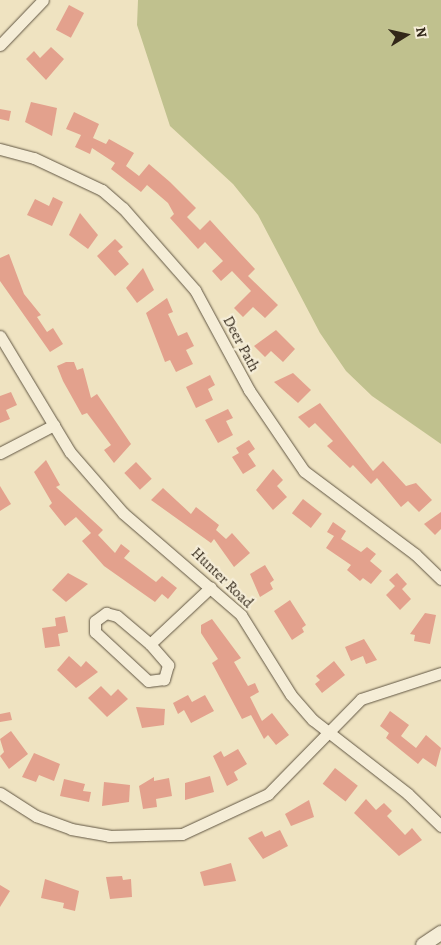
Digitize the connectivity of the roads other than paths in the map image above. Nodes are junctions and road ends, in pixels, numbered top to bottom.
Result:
1 (43, 0) edge
2 (0, 46) edge
3 (0, 149) edge
4 (0, 336) edge
5 (54, 425) junction
6 (0, 453) edge
7 (441, 580) edge
8 (212, 586) junction
9 (150, 644) junction
10 (441, 672) edge
11 (328, 732) junction
12 (0, 792) edge
13 (441, 826) edge
14 (441, 933) edge
15 (423, 945) edge

1 - 2 street
3 - 7 street, Deer Path
4 - 5 street, Hunter Road
5 - 6 street
5 - 8 street, Hunter Road
8 - 9 street
8 - 11 street, Hunter Road
9 - 9 street
10 - 11 street
11 - 12 street
11 - 13 street, Hunter Road
14 - 15 street

